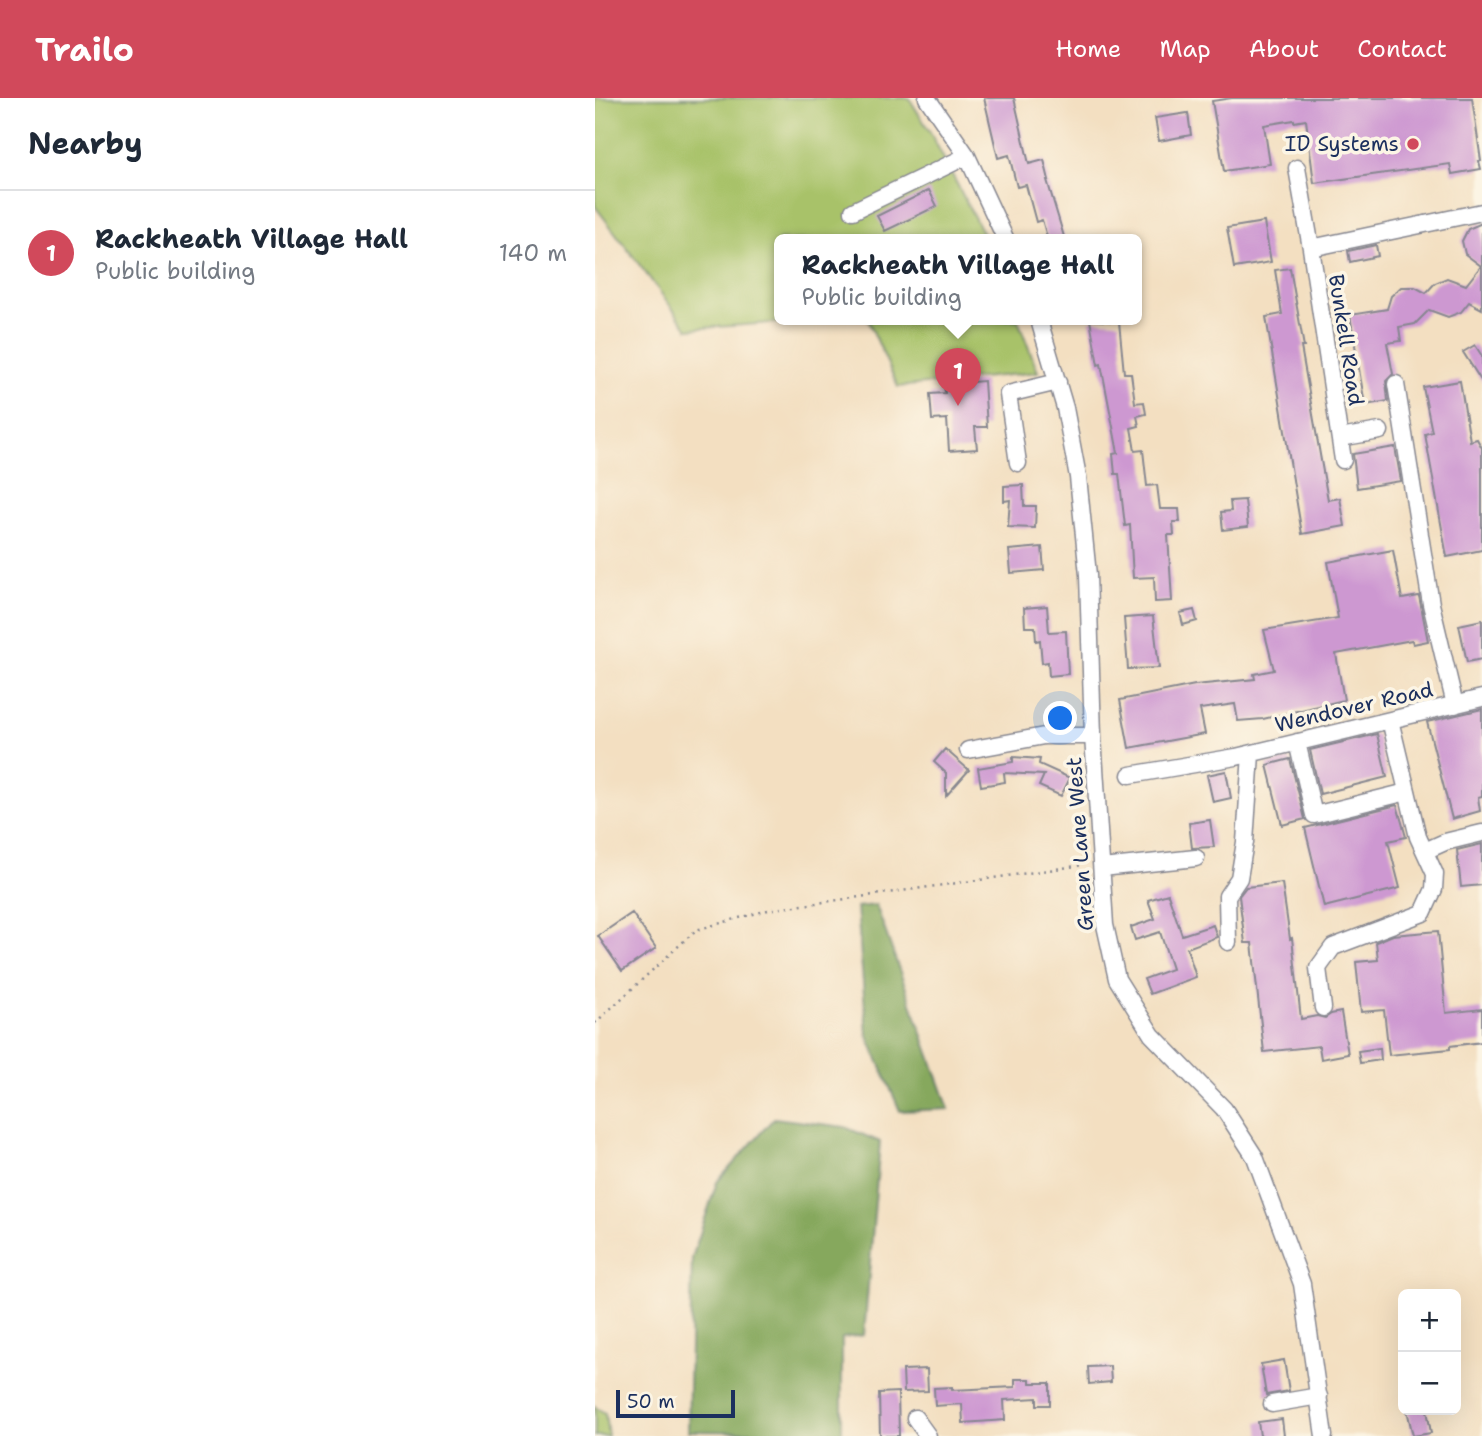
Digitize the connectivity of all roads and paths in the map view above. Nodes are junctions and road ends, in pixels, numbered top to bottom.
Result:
1 (927, 98) edge
2 (967, 156) junction
3 (1297, 168) dead end
4 (853, 211) dead end
5 (1482, 212) edge
6 (1003, 234) edge
7 (1311, 248) junction
8 (1041, 325) edge
9 (1058, 382) junction
10 (1396, 384) dead end
11 (1380, 431) dead end
12 (1340, 438) junction
13 (1343, 460) dead end
14 (1018, 463) dead end
15 (1482, 698) edge
16 (1455, 705) junction
17 (1390, 720) junction
18 (1093, 736) junction
19 (1297, 742) junction
20 (968, 750) dead end
21 (1244, 755) junction
22 (1130, 775) dead end
23 (1408, 792) junction
24 (1482, 833) edge
25 (1425, 851) junction
26 (1196, 858) dead end
27 (1102, 866) junction
28 (1228, 942) dead end
29 (1323, 1007) dead end
30 (595, 1023) edge
31 (1318, 1396) junction
32 (1272, 1404) dead end
33 (915, 1418) dead end
34 (928, 1436) edge
35 (1324, 1436) edge

1 - 2 street
2 - 4 street
2 - 6 street
3 - 7 street, Bunkell Road
5 - 7 street, Bunkell Road
7 - 12 street, Bunkell Road
8 - 9 street, Green Lane West
9 - 14 street
9 - 18 street, Green Lane West
10 - 16 street
11 - 12 street, Bunkell Road
12 - 13 street, Bunkell Road
15 - 16 street, Wendover Road
16 - 17 street, Wendover Road
17 - 19 street, Wendover Road
17 - 23 street
18 - 20 street
18 - 27 street, Green Lane West
19 - 21 street, Wendover Road
19 - 23 street
21 - 22 street, Wendover Road
21 - 28 street
23 - 25 street
24 - 25 street
25 - 29 street
26 - 27 street
27 - 30 path
27 - 31 street, Green Lane West
31 - 32 street
31 - 35 street, Green Lane West
33 - 34 street

